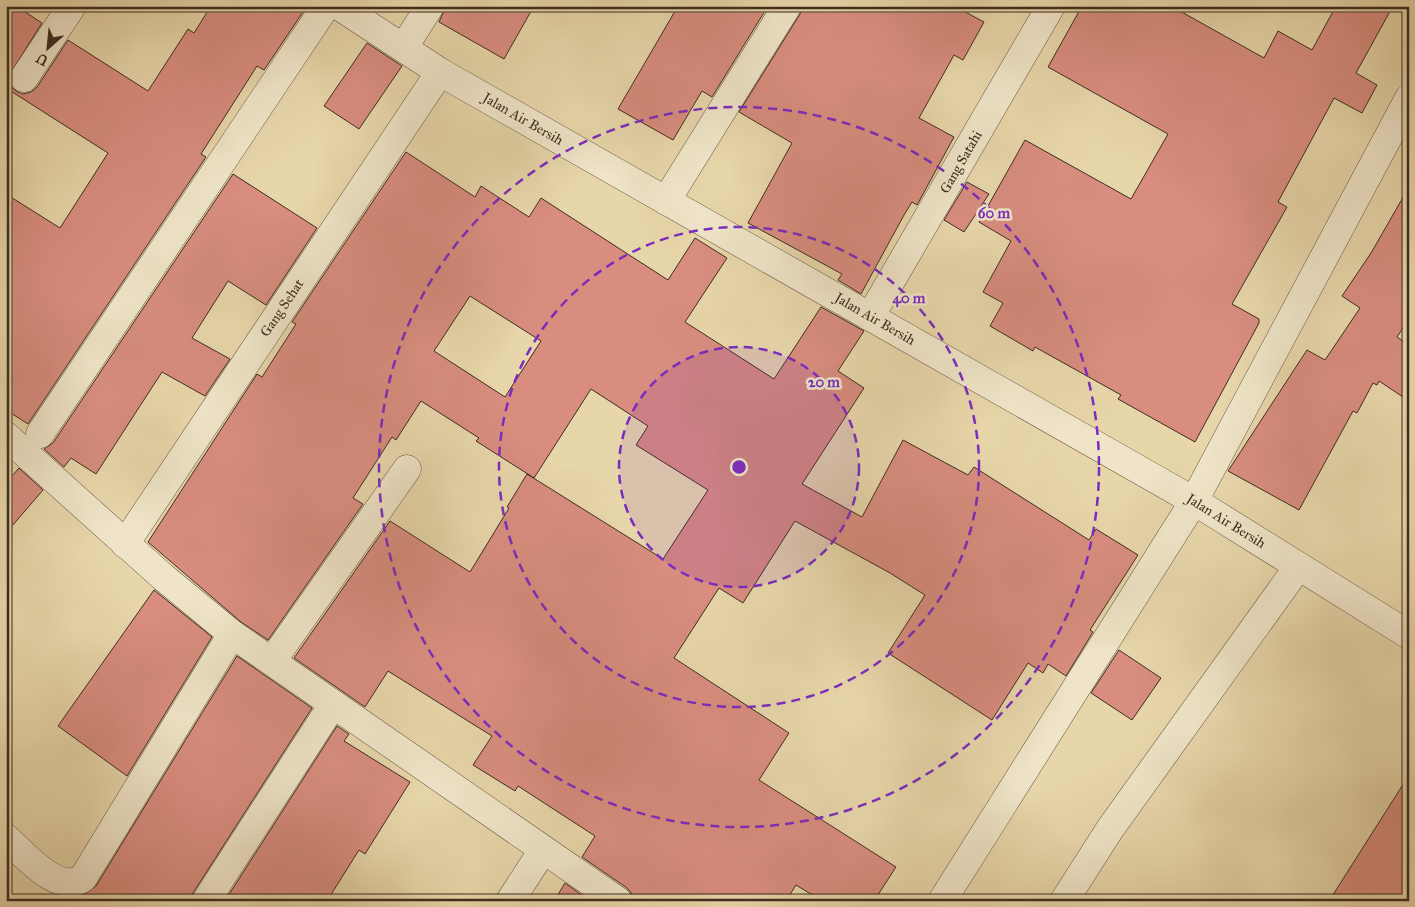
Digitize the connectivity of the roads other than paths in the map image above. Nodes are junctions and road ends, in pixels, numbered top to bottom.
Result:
1 (72, 6) edge
2 (326, 6) edge
3 (339, 6) edge
4 (430, 6) edge
5 (787, 6) edge
6 (1051, 6) edge
7 (404, 47) junction
8 (440, 72) junction
9 (24, 78) dead end
10 (1409, 98) edge
11 (666, 201) junction
12 (870, 317) junction
13 (40, 434) dead end
14 (6, 436) edge
15 (408, 470) dead end
16 (1194, 501) junction
17 (125, 544) junction
18 (1298, 567) junction
19 (232, 634) junction
20 (1409, 635) edge
21 (272, 661) junction
22 (333, 704) junction
23 (6, 838) edge
24 (543, 850) junction
25 (206, 901) edge
26 (510, 901) edge
27 (618, 901) edge
28 (942, 901) edge
29 (1064, 901) edge

1 - 9 street
2 - 13 street
3 - 7 street, Jalan Air Bersih
4 - 7 street
5 - 11 street
6 - 12 street, Gang Satahi
7 - 8 street, Jalan Air Bersih
8 - 11 street, Jalan Air Bersih
8 - 17 street, Gang Sehat
10 - 16 street
11 - 12 street, Jalan Air Bersih
12 - 16 street, Jalan Air Bersih
14 - 17 street
15 - 21 street
16 - 18 street, Jalan Air Bersih
16 - 28 street
17 - 19 street
18 - 20 street, Jalan Air Bersih
18 - 29 street
19 - 21 street
19 - 23 street
21 - 22 street
22 - 24 street
22 - 25 street
24 - 26 street
24 - 27 street

